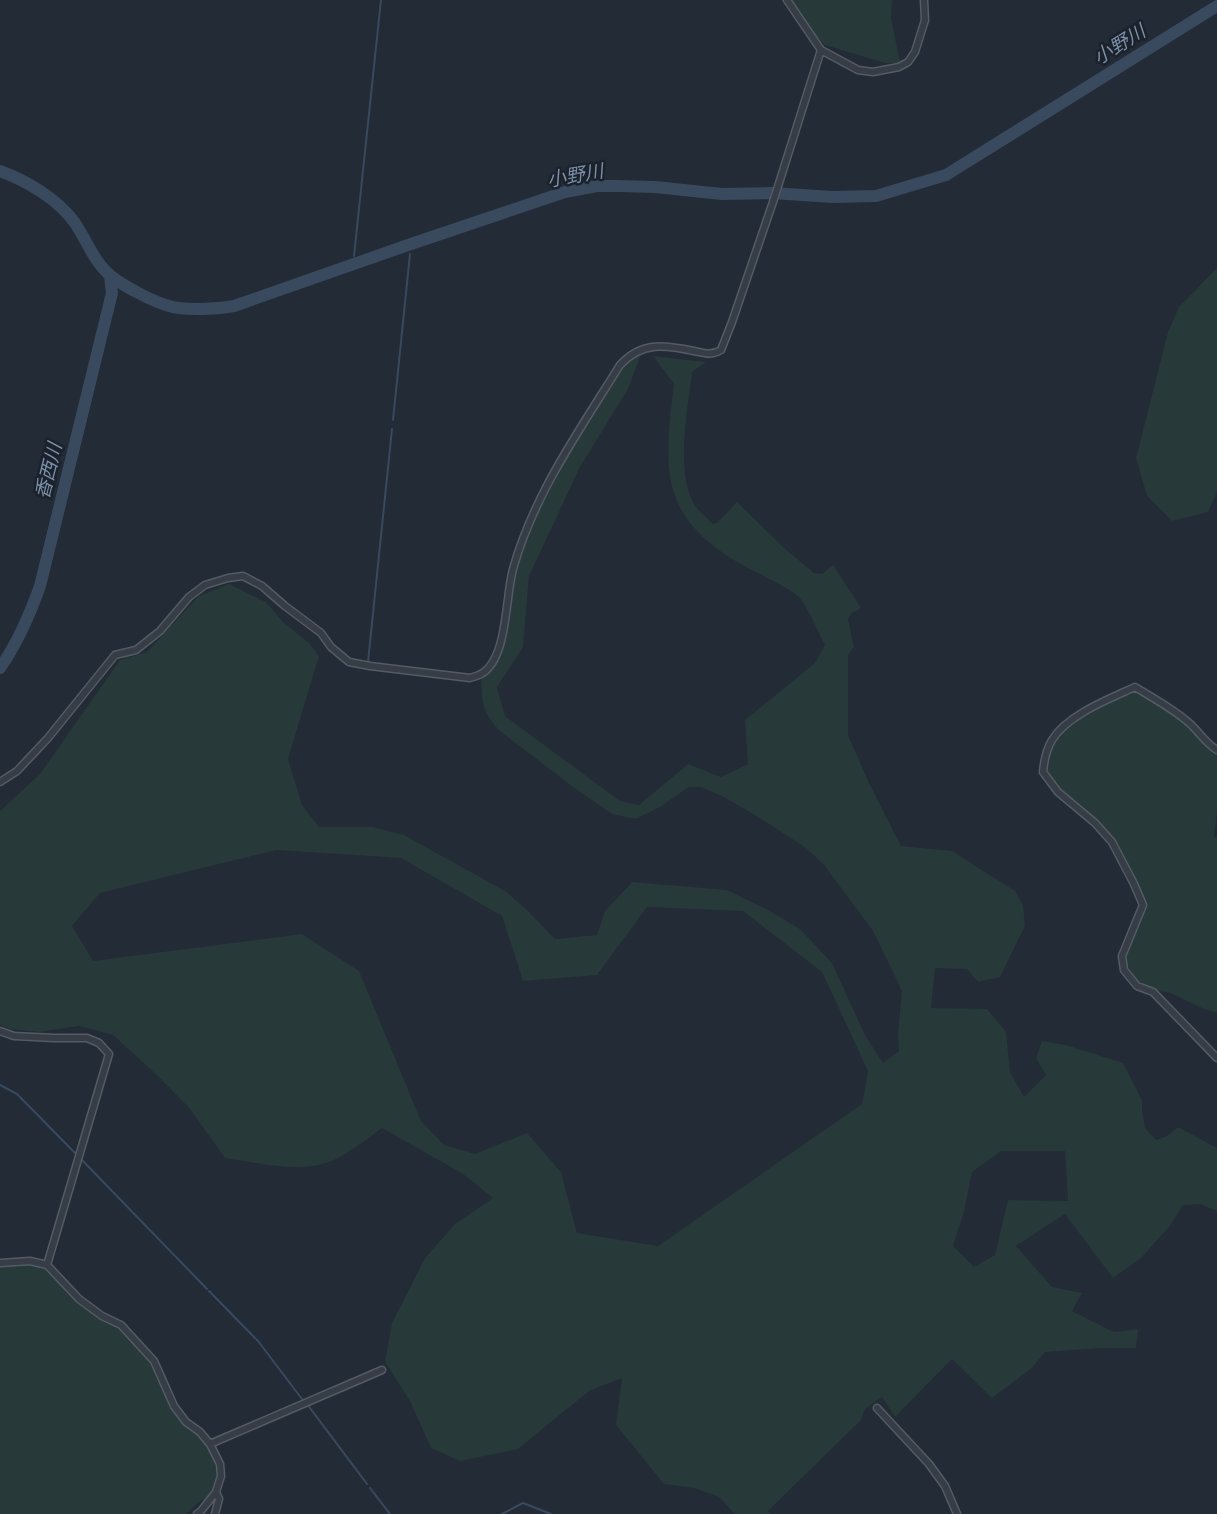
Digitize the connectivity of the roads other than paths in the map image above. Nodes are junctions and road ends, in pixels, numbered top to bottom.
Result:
1 (787, 0) edge
2 (924, 0) edge
3 (821, 50) junction
4 (1217, 750) edge
5 (0, 782) edge
6 (0, 1031) edge
7 (1217, 1058) edge
8 (0, 1263) edge
9 (47, 1265) junction
10 (382, 1370) dead end
11 (877, 1408) dead end
12 (210, 1444) junction
13 (216, 1492) junction
14 (197, 1514) edge
15 (215, 1514) edge
16 (957, 1514) edge

1 - 3 street
2 - 3 street
3 - 5 street
4 - 7 street
6 - 9 street
8 - 9 street
9 - 12 street
10 - 12 street
11 - 16 street
12 - 13 street
13 - 14 street
13 - 15 street

